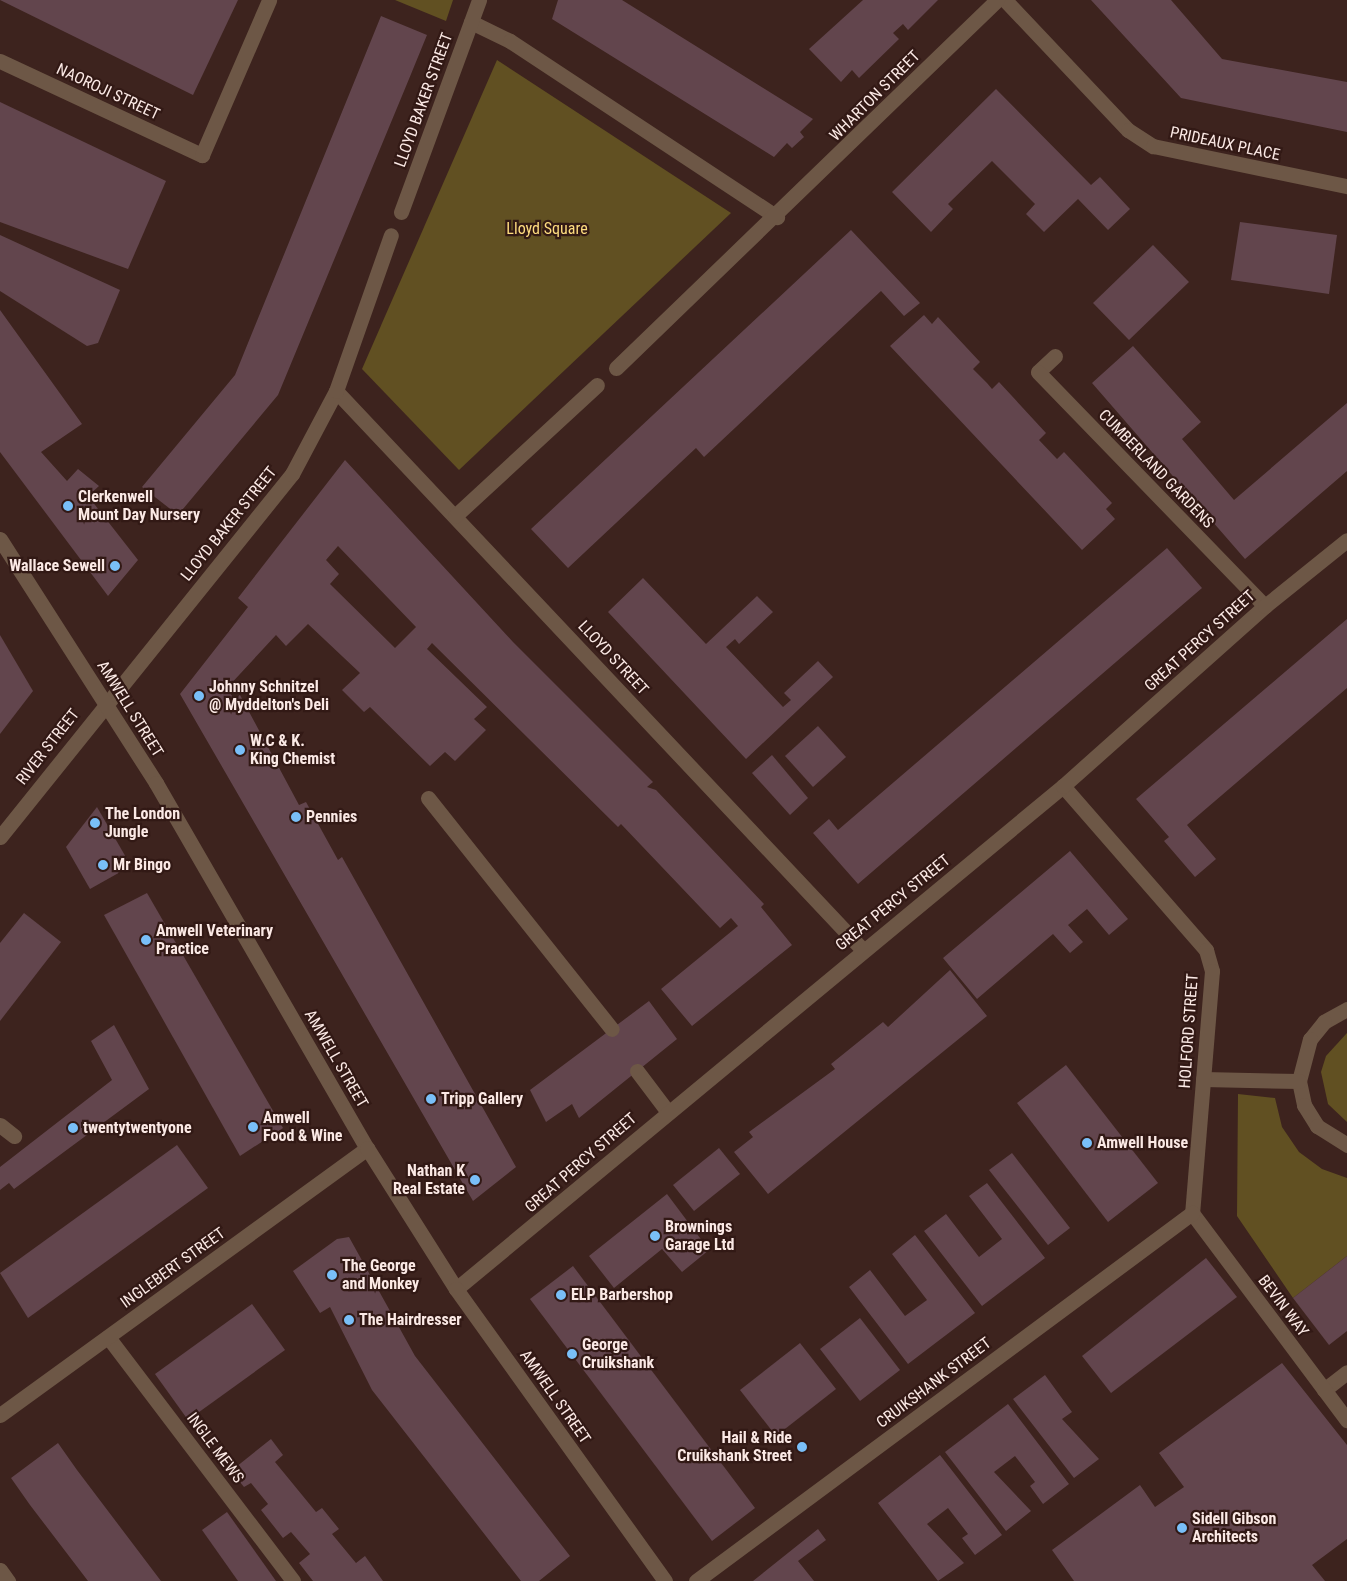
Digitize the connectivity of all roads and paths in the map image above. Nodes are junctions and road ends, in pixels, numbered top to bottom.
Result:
1 (269, 0) edge
2 (479, 0) edge
3 (997, 0) edge
4 (1005, 0) edge
5 (471, 22) junction
6 (0, 61) edge
7 (1347, 186) edge
8 (401, 212) dead end
9 (777, 217) junction
10 (391, 235) dead end
11 (1055, 356) dead end
12 (616, 368) dead end
13 (597, 386) dead end
14 (336, 391) junction
15 (455, 516) junction
16 (0, 539) edge
17 (1347, 540) edge
18 (1265, 606) junction
19 (106, 703) junction
20 (1063, 786) junction
21 (428, 798) dead end
22 (0, 837) edge
23 (863, 950) junction
24 (1347, 1009) edge
25 (612, 1030) dead end
26 (637, 1071) dead end
27 (1203, 1079) junction
28 (1299, 1081) junction
29 (668, 1112) junction
30 (0, 1125) edge
31 (14, 1136) dead end
32 (1347, 1145) edge
33 (367, 1148) junction
34 (1192, 1213) junction
35 (456, 1289) junction
36 (108, 1337) junction
37 (1347, 1372) edge
38 (1324, 1390) junction
39 (0, 1416) edge
40 (1347, 1420) edge
41 (0, 1570) edge
42 (8, 1581) edge
43 (293, 1581) edge
44 (665, 1581) edge
45 (696, 1581) edge

1 - 6 street, NAOROJI STREET
2 - 5 street, LLOYD BAKER STREET
3 - 9 street, WHARTON STREET
4 - 7 street, PRIDEAUX PLACE
5 - 8 street, LLOYD BAKER STREET
5 - 9 street
9 - 12 street
10 - 14 street, LLOYD BAKER STREET
11 - 18 street, CUMBERLAND GARDENS
13 - 15 street
14 - 15 street, LLOYD STREET
14 - 19 street, LLOYD BAKER STREET
15 - 23 street, LLOYD STREET
16 - 19 street, AMWELL STREET
17 - 18 street, GREAT PERCY STREET
18 - 20 street, GREAT PERCY STREET
19 - 22 street, RIVER STREET
19 - 33 street, AMWELL STREET
20 - 23 street, GREAT PERCY STREET
20 - 27 street, HOLFORD STREET
21 - 25 street
23 - 29 street, GREAT PERCY STREET
24 - 28 street
26 - 29 street
27 - 28 street
27 - 34 street, HOLFORD STREET
28 - 32 street
29 - 35 street, GREAT PERCY STREET
30 - 31 street
33 - 35 street, AMWELL STREET
33 - 36 street, INGLEBERT STREET
34 - 38 street, BEVIN WAY
34 - 45 street, CRUIKSHANK STREET
35 - 44 street, AMWELL STREET
36 - 39 street, INGLEBERT STREET
36 - 43 street, INGLE MEWS
37 - 38 street
38 - 40 street, BEVIN WAY
41 - 42 street

